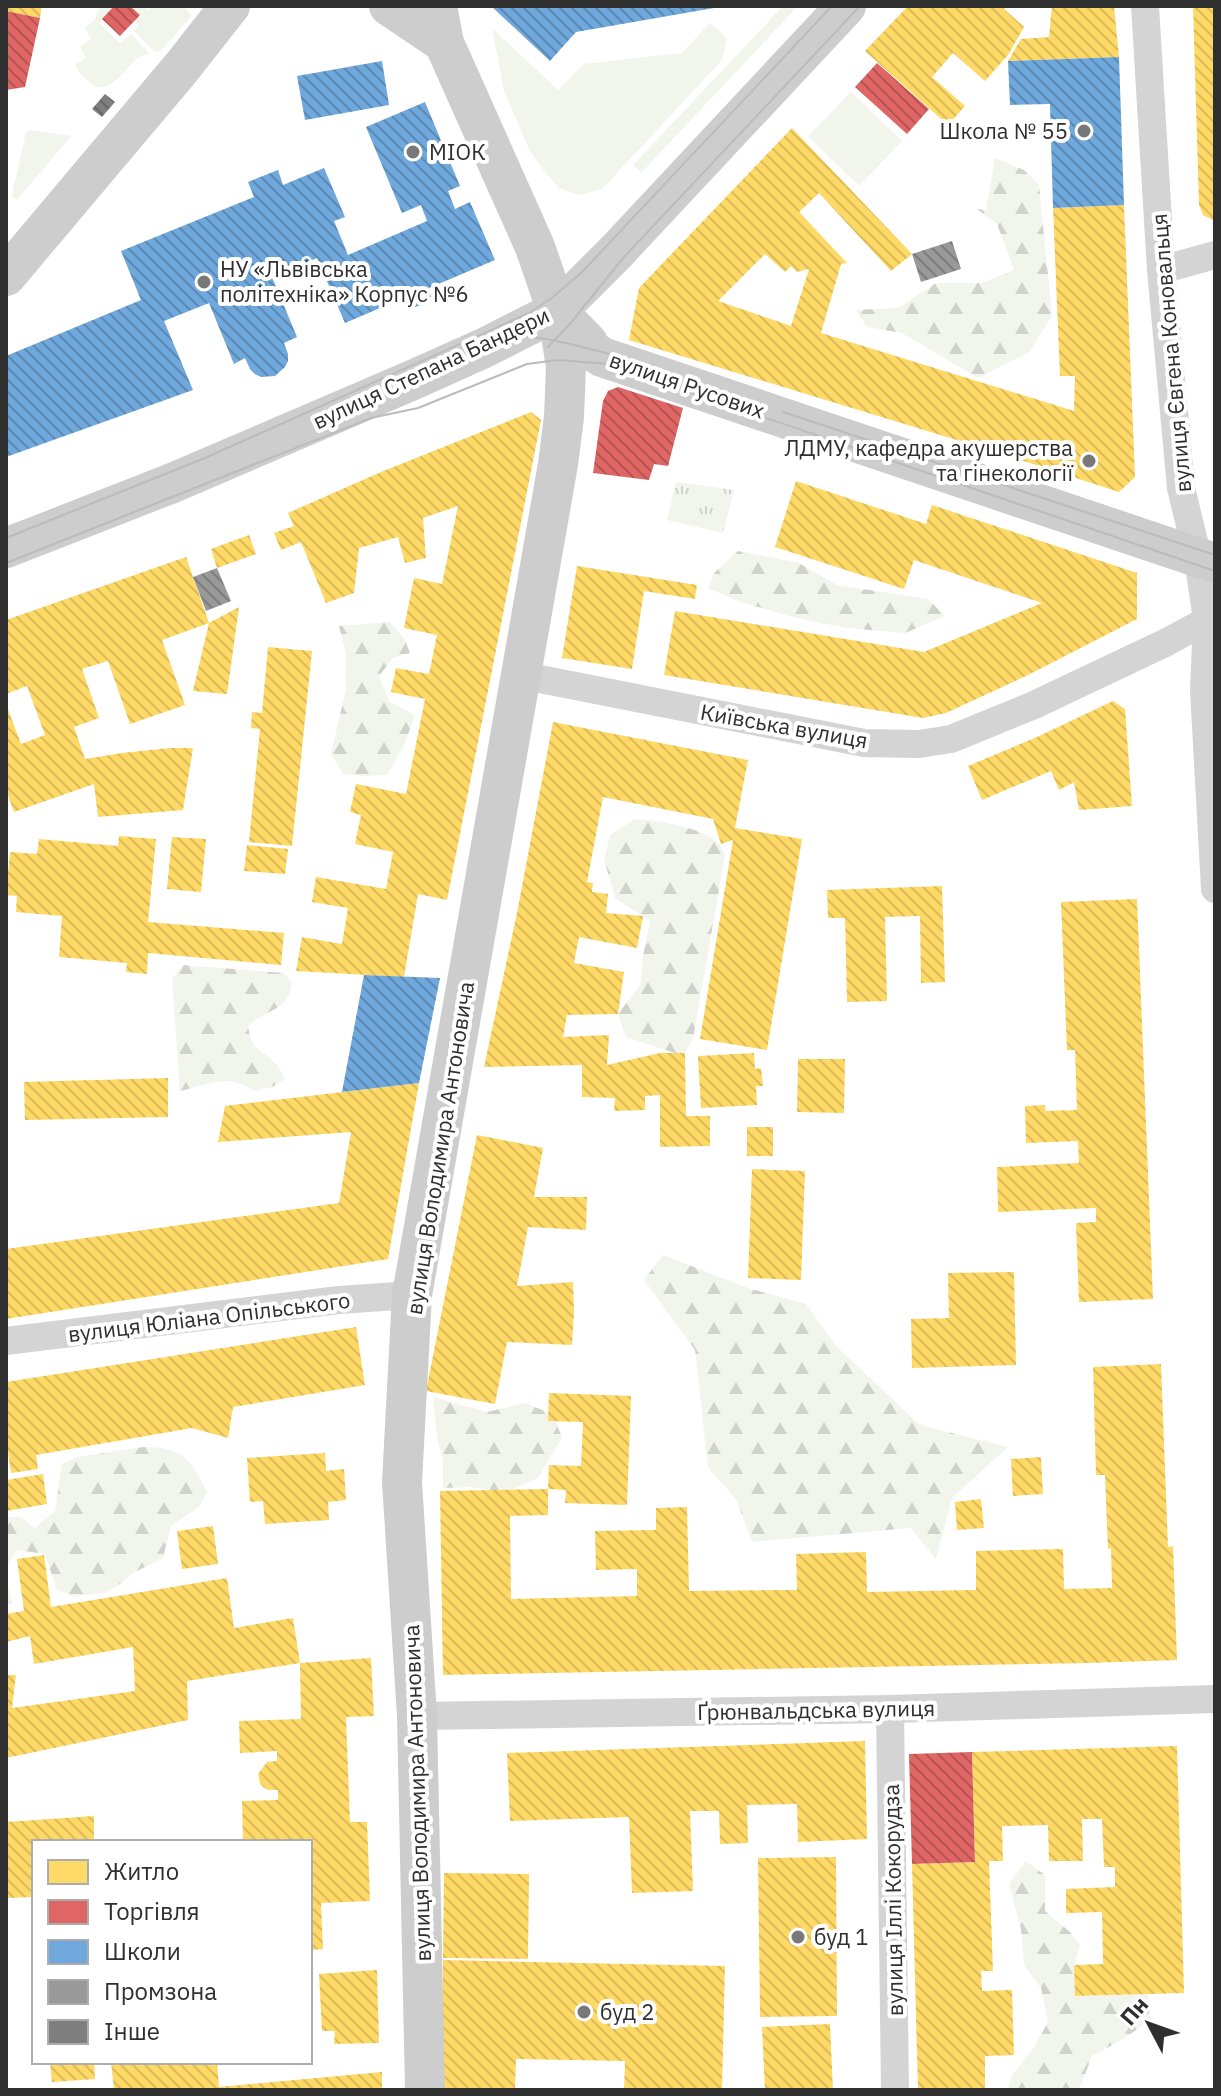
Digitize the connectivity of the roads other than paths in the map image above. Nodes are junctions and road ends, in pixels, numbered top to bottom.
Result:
1 (389, 6) edge
2 (846, 6) edge
3 (1145, 6) edge
4 (235, 9) edge
5 (440, 25) edge
6 (1215, 255) edge
7 (1161, 270) junction
8 (6, 276) edge
9 (557, 311) junction
10 (6, 548) edge
11 (1207, 560) edge
12 (1211, 618) edge
13 (520, 675) junction
14 (1215, 889) edge
15 (412, 1295) junction
16 (6, 1341) edge
17 (1215, 1699) edge
18 (890, 1709) junction
19 (417, 1716) junction
20 (425, 2090) edge
21 (895, 2090) edge

1 - 5 main road
2 - 9 main road, вулиця Степана Бандери
3 - 7 street, вулиця Євгена Коновальця
4 - 8 main road
5 - 9 main road, вулиця Володимира Антоновича
6 - 7 street
7 - 11 street, вулиця Євгена Коновальця
9 - 10 main road, вулиця Степана Бандери
9 - 11 main road, вулиця Русових
9 - 13 main road, вулиця Володимира Антоновича
11 - 12 street, вулиця Євгена Коновальця
12 - 13 street, Київська вулиця
12 - 14 street, вулиця Євгена Коновальця
13 - 15 main road, вулиця Володимира Антоновича
15 - 16 street, вулиця Юліана Опільського
15 - 19 main road, вулиця Володимира Антоновича
17 - 18 street, Ґрюнвальдська вулиця
18 - 19 street, Ґрюнвальдська вулиця
18 - 21 street, вулиця Іллі Кокорудза
19 - 20 main road, вулиця Володимира Антоновича

